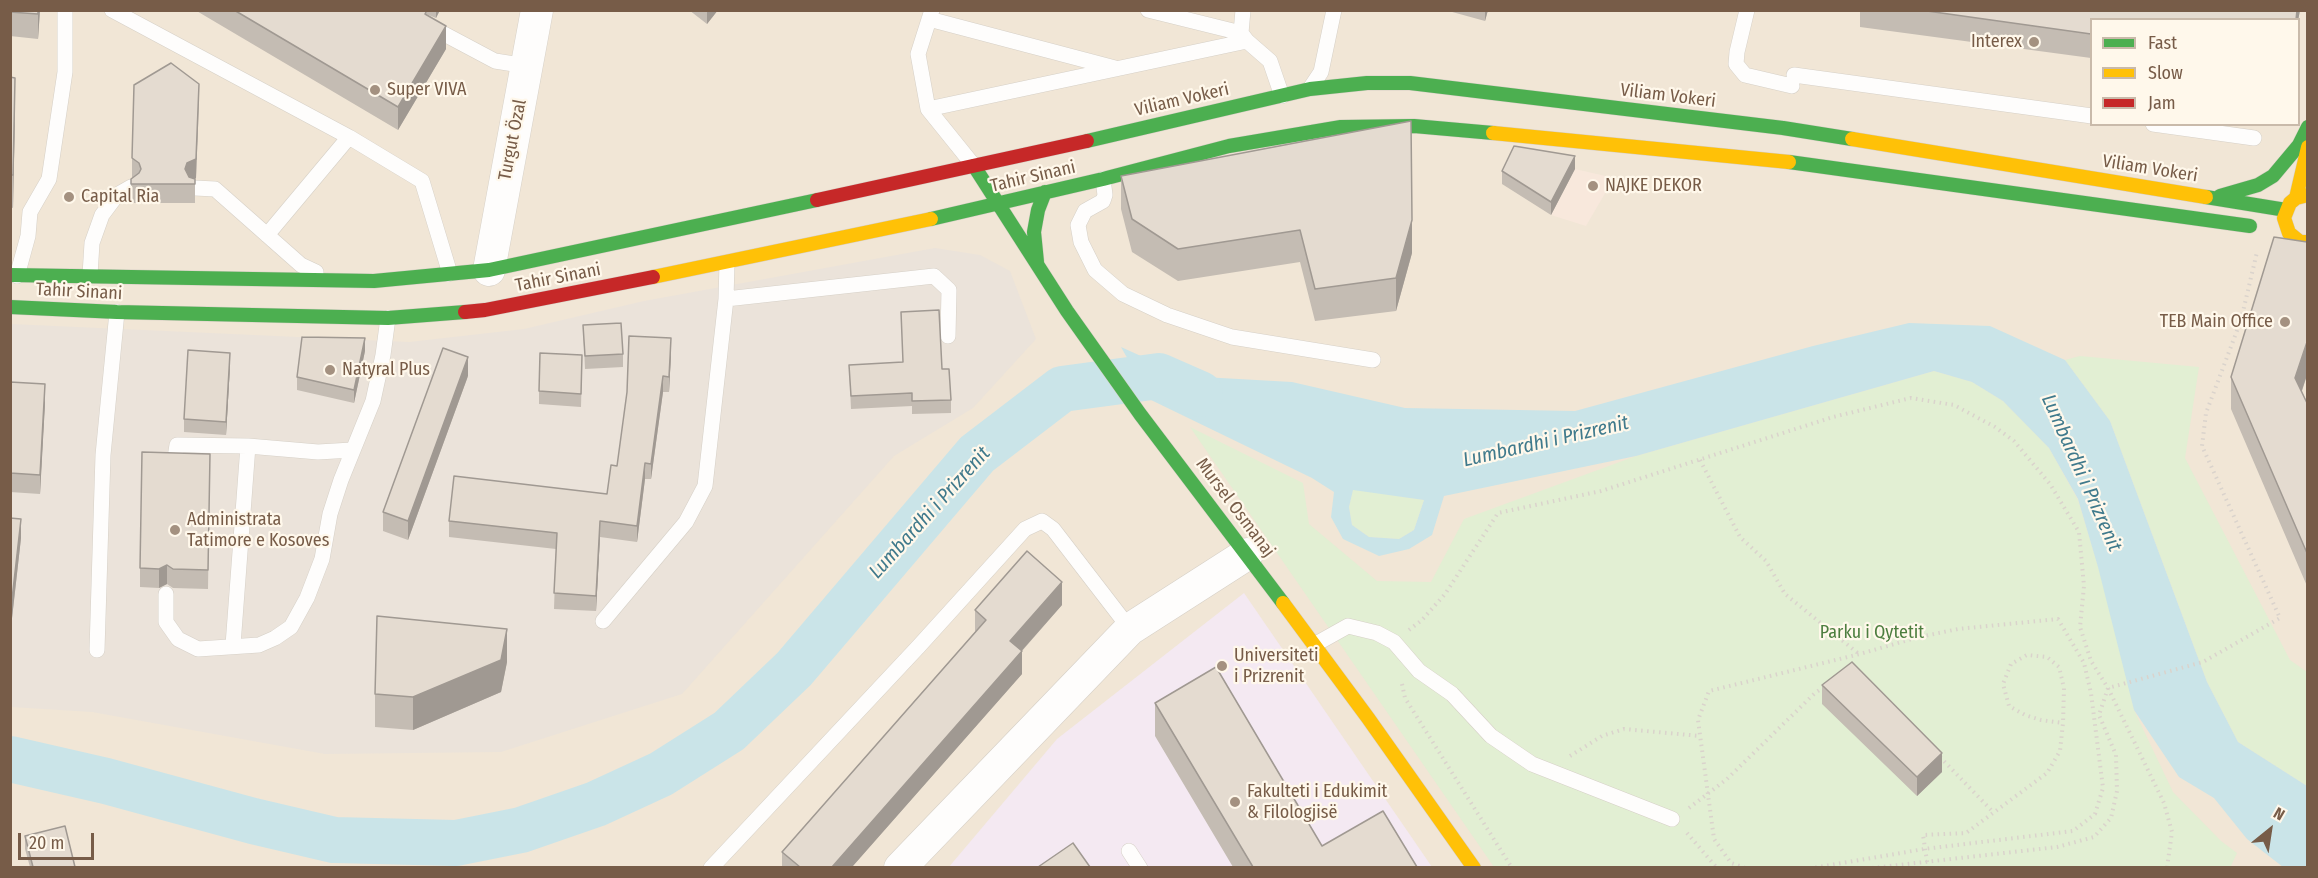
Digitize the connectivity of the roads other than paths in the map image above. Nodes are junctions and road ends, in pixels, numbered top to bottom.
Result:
1 (65, 10) edge
2 (112, 10) edge
3 (399, 10) edge
4 (537, 10) edge
5 (1148, 10) edge
6 (1244, 10) edge
7 (1334, 10) edge
8 (1747, 10) edge
9 (931, 15) edge
10 (1244, 37) junction
11 (527, 66) junction
12 (1118, 68) junction
13 (1310, 89) junction
14 (1282, 96) junction
15 (927, 109) junction
16 (2090, 116) edge
17 (2167, 126) edge
18 (2307, 127) edge
19 (349, 137) junction
20 (2254, 138) dead end
21 (2307, 147) edge
22 (1049, 150) joint
23 (974, 166) junction
24 (1103, 179) junction
25 (131, 187) edge
26 (195, 188) edge
27 (1045, 192) junction
28 (2302, 197) edge
29 (2214, 198) junction
30 (998, 204) junction
31 (2286, 210) junction
32 (2289, 233) junction
33 (267, 235) junction
34 (2307, 242) edge
35 (1038, 262) junction
36 (727, 263) junction
37 (489, 270) junction
38 (448, 274) junction
39 (90, 275) junction
40 (14, 276) edge
41 (335, 280) junction
42 (726, 299) junction
43 (10, 307) edge
44 (117, 312) junction
45 (388, 318) junction
46 (948, 336) dead end
47 (1373, 360) dead end
48 (248, 446) junction
49 (352, 450) junction
50 (174, 464) edge
51 (1247, 554) junction
52 (166, 594) dead end
53 (603, 621) dead end
54 (1130, 628) junction
55 (233, 645) junction
56 (1314, 645) junction
57 (97, 650) dead end
58 (1672, 819) road end
59 (1129, 851) dead end
60 (711, 867) edge
61 (900, 867) edge
62 (1140, 867) edge
63 (1474, 867) edge

1 - 40 lane
2 - 19 lane
3 - 11 lane
4 - 11 street, Turgut Özal
5 - 10 lane
6 - 10 lane
7 - 13 lane
8 - 16 lane
9 - 12 lane
9 - 15 lane
10 - 12 lane
10 - 14 lane
11 - 37 street, Turgut Özal
12 - 15 lane
13 - 14 main road, Viliam Vokeri
13 - 29 main road, Viliam Vokeri
14 - 22 main road, Viliam Vokeri
15 - 23 lane
17 - 20 lane
18 - 29 main road
19 - 33 lane
19 - 38 lane
21 - 28 main road
22 - 23 main road, Tahir Sinani
23 - 30 main road, Mursel Osmanaj
23 - 37 main road, Tahir Sinani
24 - 27 main road, Tahir Sinani
24 - 32 main road
24 - 47 lane
25 - 39 lane
26 - 33 lane
27 - 30 main road, Tahir Sinani
27 - 35 main road
28 - 31 main road
29 - 31 main road, Viliam Vokeri
30 - 35 main road, Mursel Osmanaj
30 - 36 main road, Tahir Sinani
31 - 32 main road
32 - 34 main road
33 - 41 lane
35 - 51 main road, Mursel Osmanaj
36 - 42 lane
36 - 45 main road, Tahir Sinani
37 - 38 main road, Tahir Sinani
38 - 41 main road, Tahir Sinani
39 - 40 main road, Tahir Sinani
39 - 41 main road, Tahir Sinani
42 - 46 lane
42 - 53 lane
43 - 44 main road, Tahir Sinani
44 - 45 main road, Tahir Sinani
44 - 57 lane
45 - 49 lane
48 - 49 lane
48 - 50 lane
48 - 55 lane
49 - 55 lane
51 - 54 street
51 - 56 main road, Mursel Osmanaj
52 - 55 lane
54 - 60 lane
54 - 61 street
56 - 58 lane
56 - 63 main road, Mursel Osmanaj
59 - 62 lane

